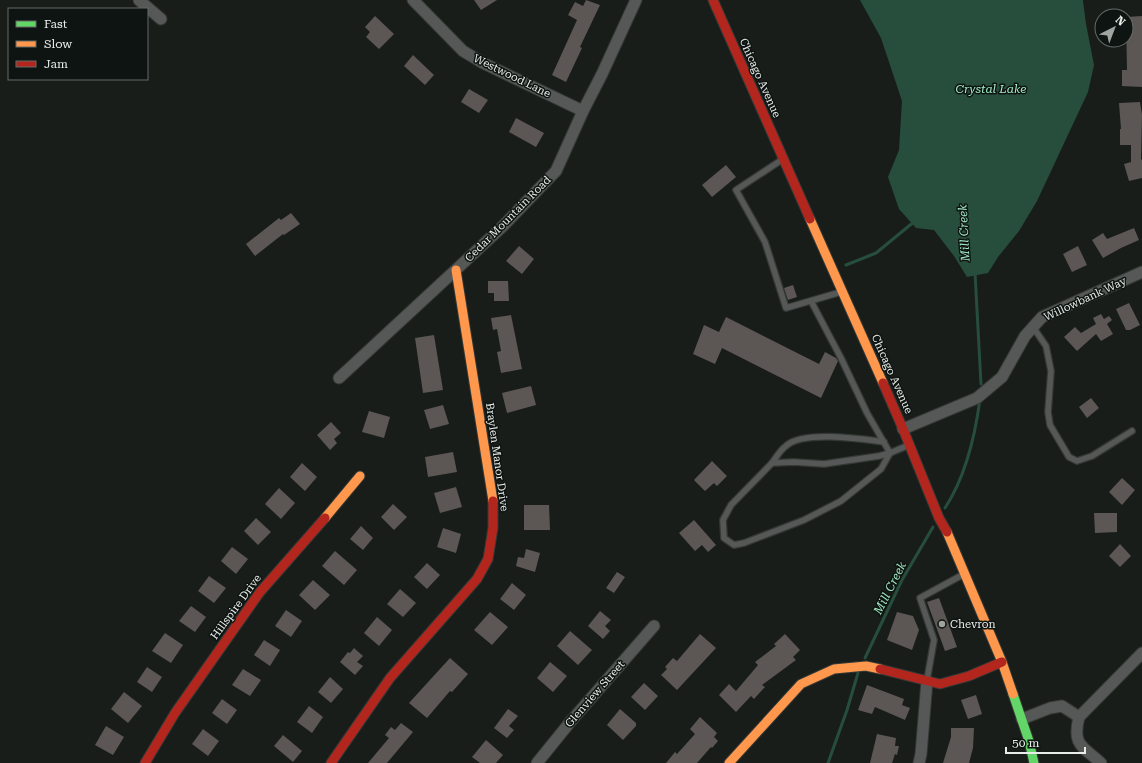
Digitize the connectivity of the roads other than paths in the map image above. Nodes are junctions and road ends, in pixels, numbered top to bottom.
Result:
1 (139, 0) edge
2 (414, 0) edge
3 (636, 0) edge
4 (713, 0) edge
5 (148, 8) edge
6 (148, 8) edge
7 (161, 20) dead end
8 (583, 111) junction
9 (783, 159) junction
10 (456, 270) junction
11 (1142, 272) edge
12 (842, 292) junction
13 (811, 301) junction
14 (1032, 327) junction
15 (339, 378) dead end
16 (903, 429) junction
17 (1132, 431) dead end
18 (884, 442) junction
19 (910, 445) junction
20 (890, 453) junction
21 (772, 463) junction
22 (360, 476) dead end
23 (965, 574) junction
24 (654, 626) dead end
25 (1142, 653) edge
26 (1002, 662) junction
27 (927, 681) junction
28 (1080, 717) junction
29 (1022, 719) junction
30 (150, 761) edge
31 (331, 763) edge
32 (537, 763) edge
33 (729, 763) edge
34 (919, 763) edge
35 (1034, 763) edge
36 (1101, 763) edge

1 - 6 street
2 - 8 street, Westwood Lane
3 - 8 street, Cedar Mountain Road
4 - 9 street, Chicago Avenue
5 - 7 street
8 - 10 street, Cedar Mountain Road
9 - 12 street, Chicago Avenue
9 - 13 lane
10 - 15 street, Cedar Mountain Road
10 - 31 street, Braylen Manor Drive
11 - 14 street, Willowbank Way
12 - 13 lane
12 - 16 street, Chicago Avenue
13 - 18 lane
14 - 16 street, Willowbank Way
14 - 17 lane
16 - 19 street, Chicago Avenue
18 - 20 lane
18 - 21 lane
19 - 20 lane
19 - 23 street, Chicago Avenue
20 - 21 lane
20 - 21 lane
22 - 30 street, Hillspire Drive
23 - 26 street, Chicago Avenue
23 - 27 lane
24 - 32 street, Glenview Street
25 - 28 street
26 - 27 street
26 - 29 street, Chicago Avenue
27 - 33 street
27 - 34 street
28 - 29 street
28 - 36 street
29 - 35 street, Chicago Avenue

